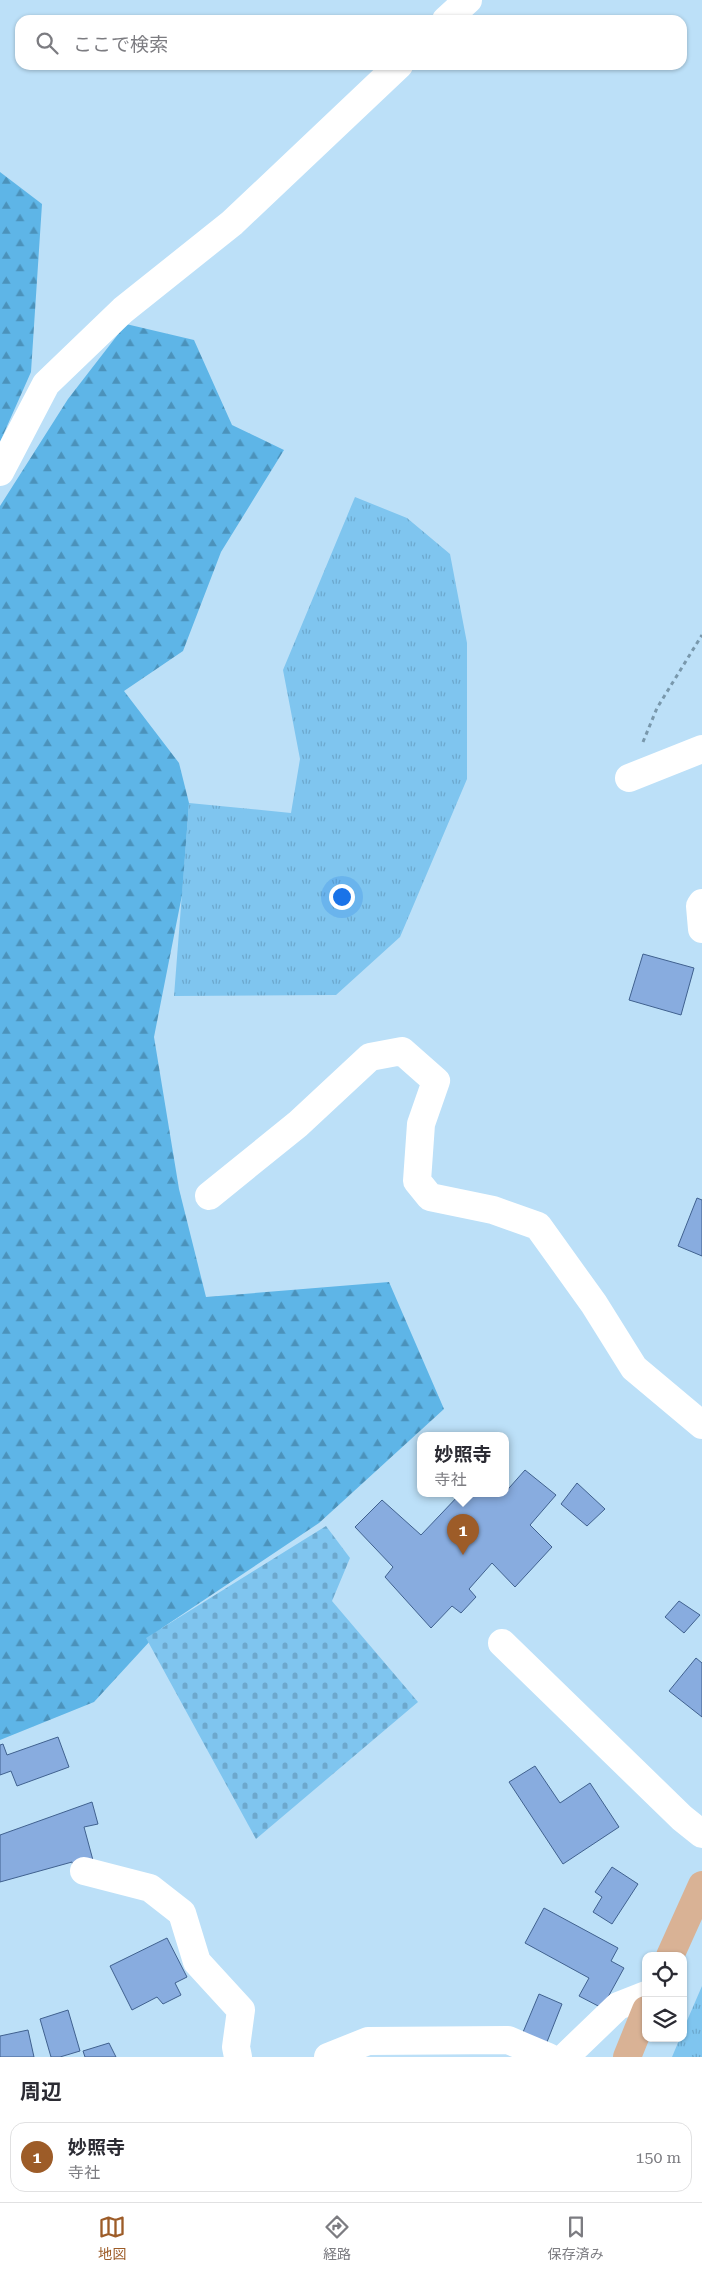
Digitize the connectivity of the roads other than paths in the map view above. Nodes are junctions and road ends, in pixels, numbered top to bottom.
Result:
1 (468, 0) edge
2 (452, 15) edge
3 (394, 70) edge
4 (0, 472) edge
5 (702, 749) edge
6 (629, 778) road end
7 (702, 903) edge
8 (702, 929) edge
9 (209, 1196) dead end
10 (702, 1425) edge
11 (502, 1643) dead end
12 (702, 1834) edge
13 (84, 1871) dead end
14 (702, 1886) edge
15 (672, 1952) edge
16 (642, 1997) edge
17 (642, 2020) edge
18 (238, 2057) edge
19 (328, 2057) edge
20 (548, 2057) edge
21 (565, 2057) edge
22 (627, 2057) edge

1 - 2 street
3 - 4 street
5 - 6 street
7 - 8 street
9 - 10 street
11 - 12 street
13 - 18 street
14 - 15 main road
16 - 21 street
17 - 22 main road
19 - 20 street

